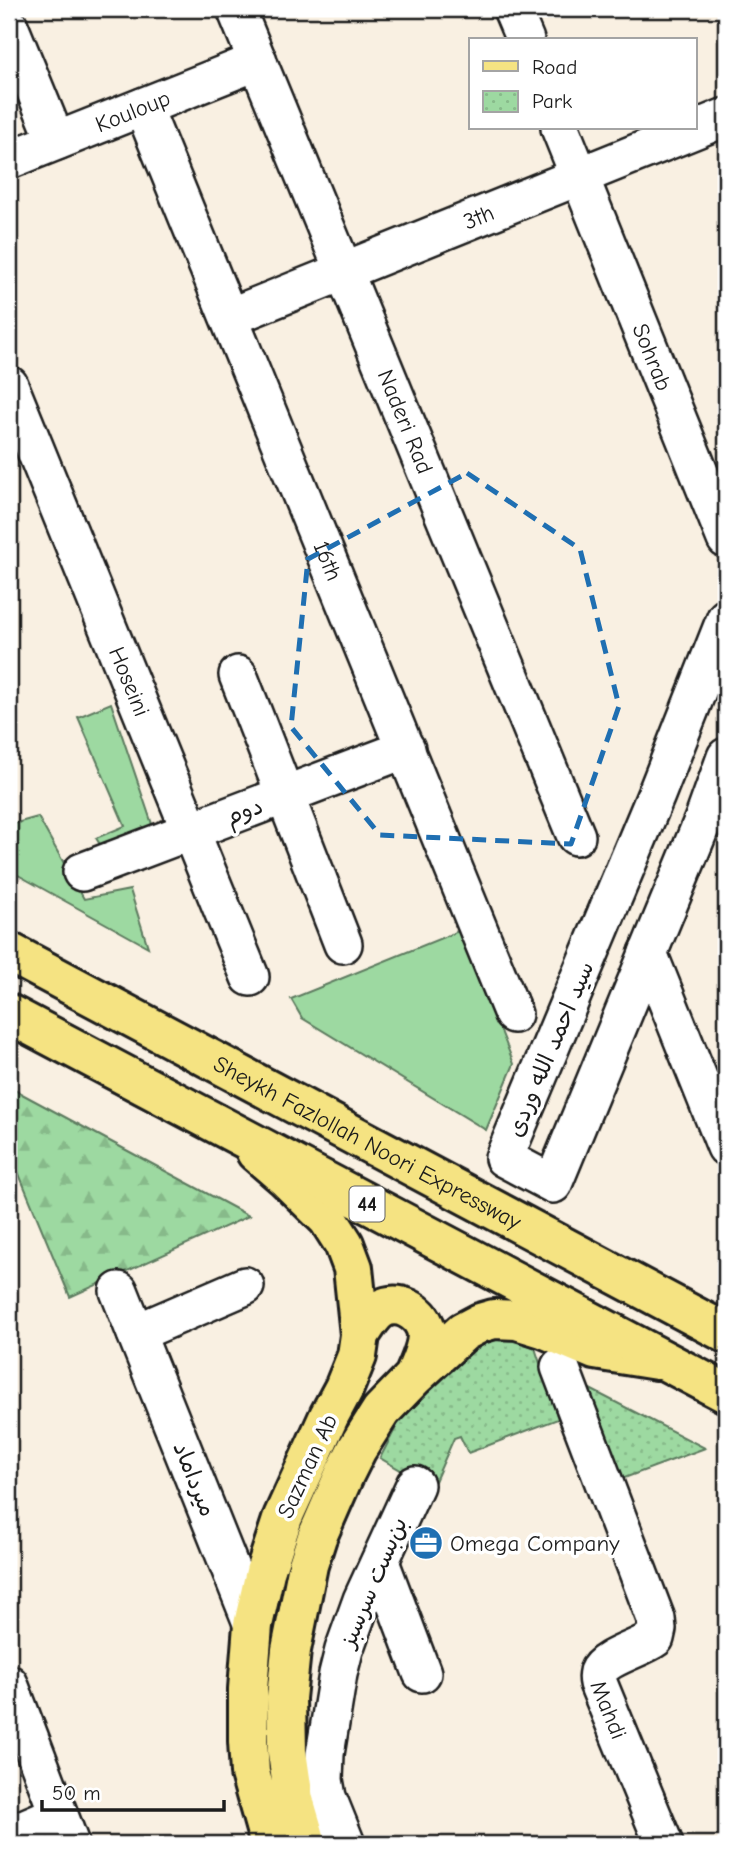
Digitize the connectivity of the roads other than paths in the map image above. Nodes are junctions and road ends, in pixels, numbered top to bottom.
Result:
1 (236, 9) edge
2 (512, 9) edge
3 (9, 26) edge
4 (524, 38) edge
5 (258, 61) junction
6 (143, 107) junction
7 (726, 117) edge
8 (696, 129) edge
9 (561, 130) edge
10 (694, 130) edge
11 (56, 141) junction
12 (9, 160) edge
13 (580, 176) junction
14 (345, 271) junction
15 (230, 317) junction
16 (9, 386) edge
17 (726, 539) edge
18 (726, 618) edge
19 (238, 675) dead end
20 (406, 750) junction
21 (726, 757) edge
22 (285, 796) junction
23 (191, 832) junction
24 (576, 836) dead end
25 (82, 872) dead end
26 (343, 944) dead end
27 (10, 952) edge
28 (648, 953) junction
29 (250, 977) dead end
30 (577, 984) junction
31 (627, 1003) junction
32 (9, 1014) edge
33 (513, 1014) dead end
34 (711, 1069) edge
35 (236, 1135) junction
36 (726, 1147) edge
37 (245, 1286) dead end
38 (119, 1291) dead end
39 (136, 1332) junction
40 (726, 1333) edge
41 (360, 1335) junction
42 (664, 1361) junction
43 (560, 1367) dead end
44 (414, 1377) junction
45 (726, 1393) edge
46 (415, 1485) dead end
47 (380, 1562) junction
48 (253, 1625) junction
49 (422, 1673) dead end
50 (9, 1684) edge
51 (64, 1829) edge
52 (9, 1835) edge
53 (270, 1844) edge
54 (307, 1844) edge
55 (346, 1844) edge
56 (664, 1844) edge

1 - 5 street, Naderi Rad
2 - 4 street
3 - 11 street
5 - 6 street, Kouloup
5 - 14 street, Naderi Rad
6 - 11 street, Kouloup
6 - 15 street, 16th
7 - 8 street, 3th
9 - 13 street, Sohrab
10 - 13 street, 3th
11 - 12 street, Kouloup
13 - 14 street, 3th
13 - 17 street, Sohrab
14 - 15 street, 3th
14 - 24 street, Naderi Rad
15 - 20 street, 16th
16 - 23 street, Hoseini
18 - 30 street, سید احمد الله وردی
19 - 22 street
20 - 22 street, دوم
20 - 33 street, 16th
21 - 28 street, سید احمد الله وردی
22 - 23 street, دوم
22 - 26 street
23 - 25 street, دوم
23 - 29 street, Hoseini
27 - 40 main road, Sheykh Fazlollah Noori Expressway / 44
28 - 31 street, سید احمد الله وردی
28 - 34 street
30 - 31 street
30 - 31 street, سید احمد الله وردی
32 - 35 main road, 44
34 - 36 street
35 - 41 main road, Sazman Ab
35 - 42 main road, 44
37 - 39 street
38 - 39 street, میرداماد
39 - 48 street, میرداماد
41 - 44 main road
41 - 48 main road, Sazman Ab
42 - 44 main road, Sazman Ab
42 - 45 main road, 44
43 - 56 street, Mahdi
44 - 54 main road, Sazman Ab
46 - 47 street, بن‌بست سرسبز
47 - 49 street
47 - 55 street, بن‌بست سرسبز
48 - 53 main road, Sazman Ab
50 - 51 street
51 - 52 street

